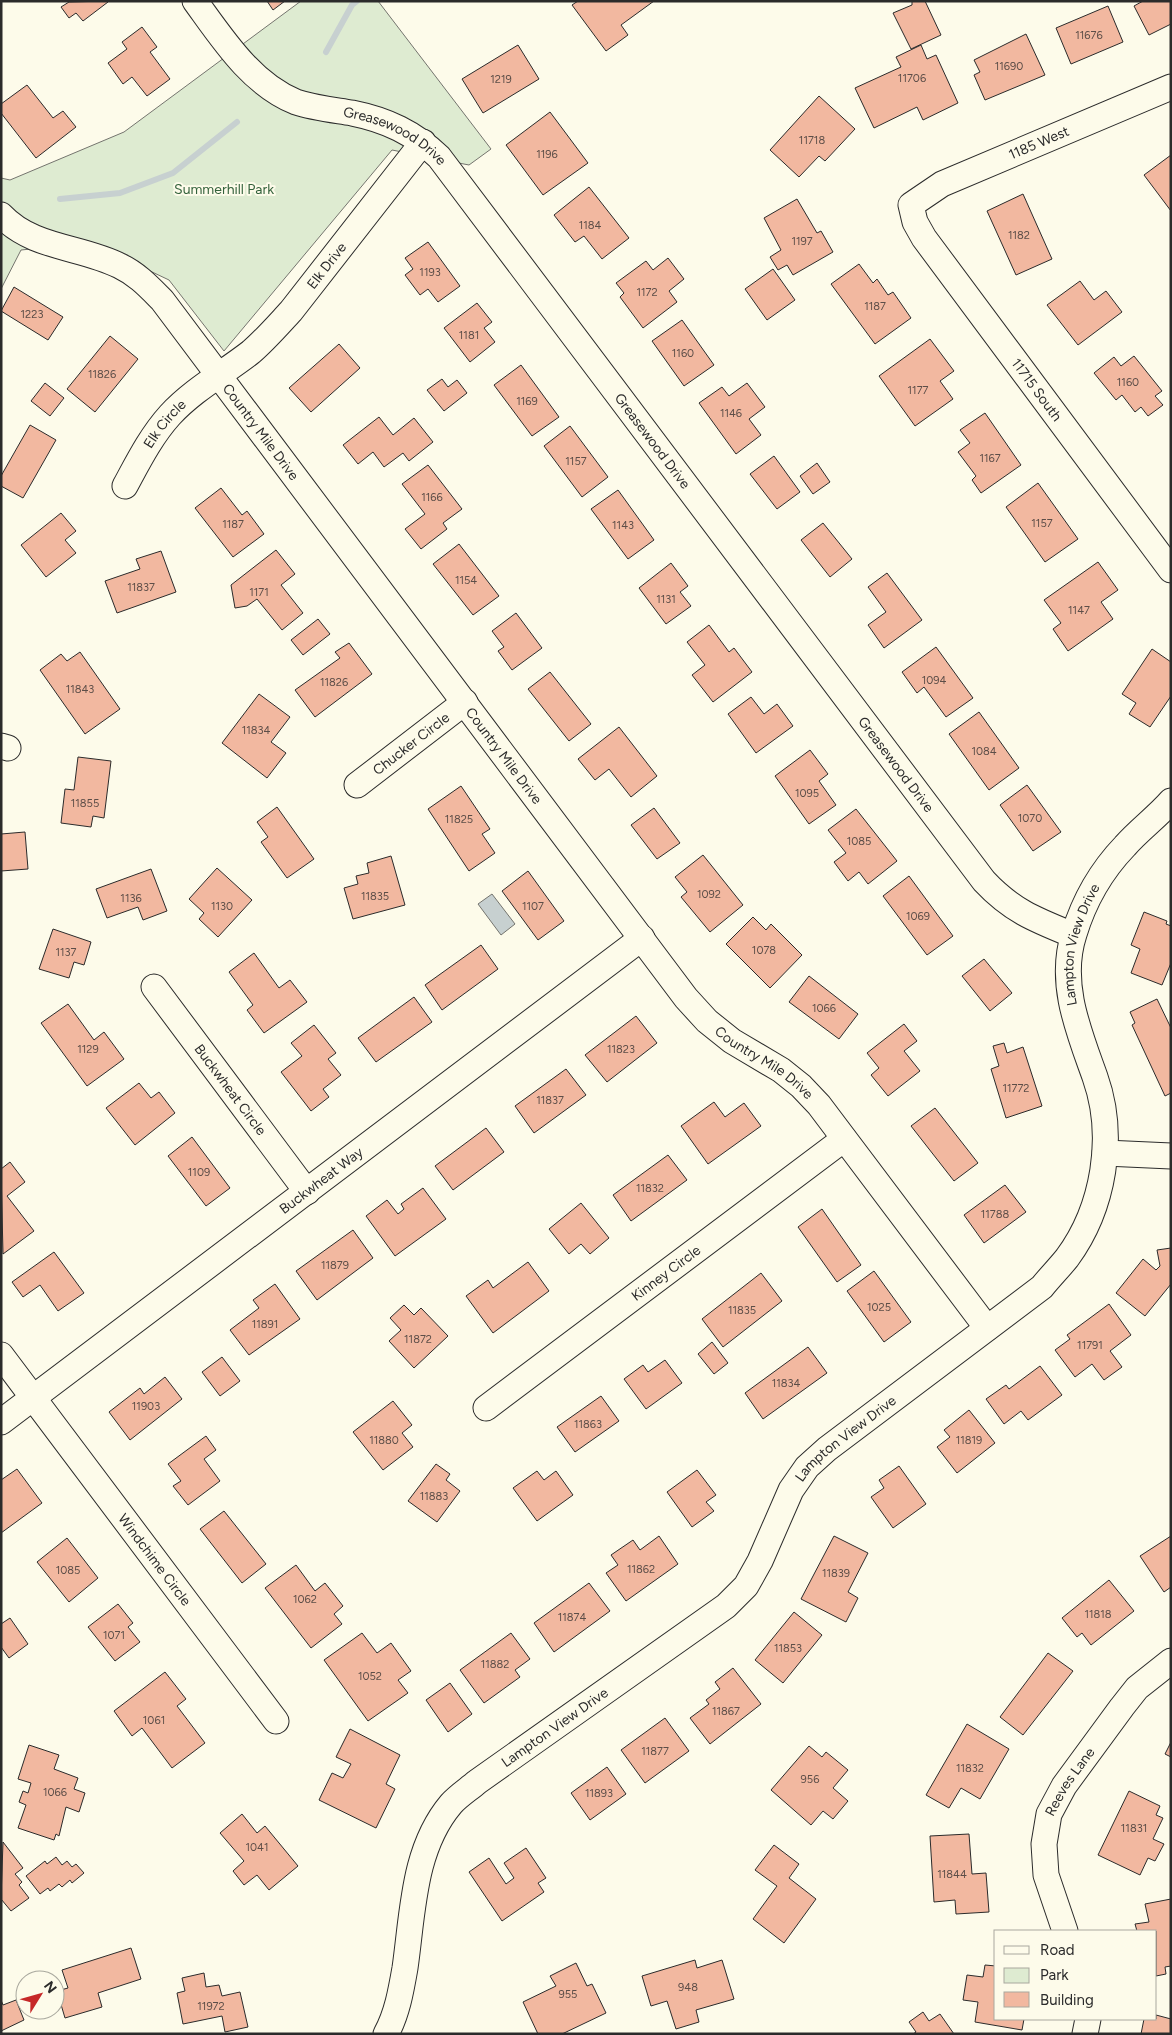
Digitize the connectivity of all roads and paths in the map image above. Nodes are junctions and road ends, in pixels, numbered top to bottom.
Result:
1 (195, 1) edge
2 (1171, 87) edge
3 (423, 142) junction
4 (911, 205) joint
5 (1, 215) edge
6 (218, 375) junction
7 (125, 486) dead end
8 (1171, 570) edge
9 (465, 702) junction
10 (357, 785) dead end
11 (1171, 801) edge
12 (1073, 935) junction
13 (642, 938) junction
14 (154, 988) dead end
15 (844, 1138) junction
16 (1105, 1153) junction
17 (1171, 1156) edge
18 (307, 1192) junction
19 (988, 1328) junction
20 (1, 1355) edge
21 (34, 1398) junction
22 (486, 1408) dead end
23 (1, 1422) edge
24 (1171, 1661) edge
25 (276, 1721) dead end
26 (1065, 1930) edge
27 (1088, 2020) edge
28 (386, 2034) edge
29 (1085, 2034) edge

1 - 3 street, Greasewood Drive
2 - 4 street, 1185 West
3 - 6 street, Elk Drive
3 - 12 street, Greasewood Drive
4 - 8 street, 11715 South
5 - 6 street, Country Mile Drive
6 - 7 street, Elk Circle
6 - 9 street, Country Mile Drive
9 - 10 street, Chucker Circle
9 - 13 street, Country Mile Drive
11 - 12 street, Lampton View Drive
12 - 16 street, Lampton View Drive
13 - 15 street, Country Mile Drive
13 - 18 street, Buckwheat Way
14 - 18 street, Buckwheat Circle
15 - 19 street, Country Mile Drive
15 - 22 street, Kinney Circle
16 - 17 street
16 - 19 street, Lampton View Drive
18 - 21 street, Buckwheat Way
19 - 28 street, Lampton View Drive
20 - 21 street, Windchime Circle
21 - 23 street, Buckwheat Way
21 - 25 street, Windchime Circle
24 - 26 street, Reeves Lane
27 - 29 street

